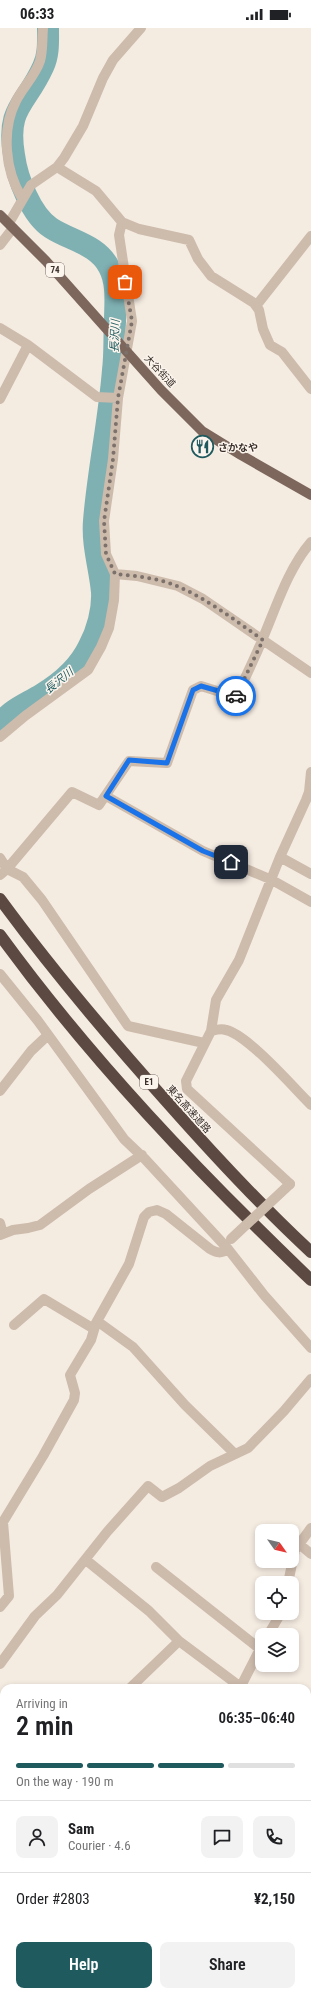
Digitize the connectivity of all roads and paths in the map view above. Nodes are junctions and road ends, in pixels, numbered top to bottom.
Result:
1 (43, 28) edge
2 (141, 28) edge
3 (57, 168) junction
4 (22, 197) junction
5 (0, 215) edge
6 (122, 222) junction
7 (11, 225) junction
8 (311, 236) edge
9 (0, 246) edge
10 (256, 306) junction
11 (0, 328) edge
12 (28, 345) junction
13 (126, 352) junction
14 (311, 389) edge
15 (118, 398) junction
16 (0, 399) edge
17 (311, 495) edge
18 (311, 542) edge
19 (115, 574) junction
20 (263, 640) junction
21 (311, 673) edge
22 (0, 737) edge
23 (311, 772) edge
24 (106, 796) junction
25 (0, 858) edge
26 (280, 858) junction
27 (4, 872) edge
28 (311, 874) edge
29 (272, 880) junction
30 (0, 898) edge
31 (311, 902) edge
32 (0, 935) edge
33 (0, 974) edge
34 (211, 1031) junction
35 (48, 1035) junction
36 (204, 1043) junction
37 (0, 1091) edge
38 (311, 1105) edge
39 (142, 1156) junction
40 (0, 1223) edge
41 (1, 1234) edge
42 (228, 1244) junction
43 (311, 1252) edge
44 (311, 1280) edge
45 (14, 1325) dead end
46 (96, 1325) junction
47 (311, 1348) edge
48 (311, 1379) edge
49 (235, 1454) junction
50 (311, 1528) edge
51 (299, 1544) joint
52 (311, 1554) edge
53 (86, 1560) junction
54 (156, 1567) dead end
55 (0, 1607) edge
56 (179, 1641) junction
57 (255, 1642) edge
58 (255, 1659) edge
59 (0, 1664) edge
60 (134, 1684) edge
61 (235, 1684) edge
62 (242, 1684) edge

1 - 4 street
2 - 3 street
3 - 4 street
3 - 6 street
4 - 7 street
5 - 7 main road, 大谷街道 / 74
6 - 10 street
6 - 13 street
7 - 9 street
7 - 13 main road, 大谷街道 / 74
8 - 10 street
10 - 14 street
11 - 12 street
12 - 15 street
12 - 16 street
13 - 15 street
13 - 17 main road, 大谷街道 / 74
15 - 19 street
18 - 20 street
19 - 20 street
19 - 22 street
20 - 21 street
20 - 24 street
23 - 26 street
24 - 27 street
24 - 29 street
25 - 27 street
26 - 28 street
26 - 29 street
27 - 36 street
29 - 31 street
29 - 34 street
30 - 43 highway, 東名高速道路 / E1
32 - 44 highway, E1
33 - 35 street
34 - 36 street
34 - 38 street
35 - 37 street
35 - 39 street
36 - 42 street, bridge
39 - 41 street
39 - 42 street
40 - 41 street
42 - 46 street
42 - 47 street
45 - 46 street
46 - 49 street
46 - 55 street
48 - 49 street
49 - 53 street
50 - 51 street
51 - 52 street
53 - 56 street
53 - 59 street
54 - 57 street
56 - 60 street
56 - 61 street
58 - 62 street

